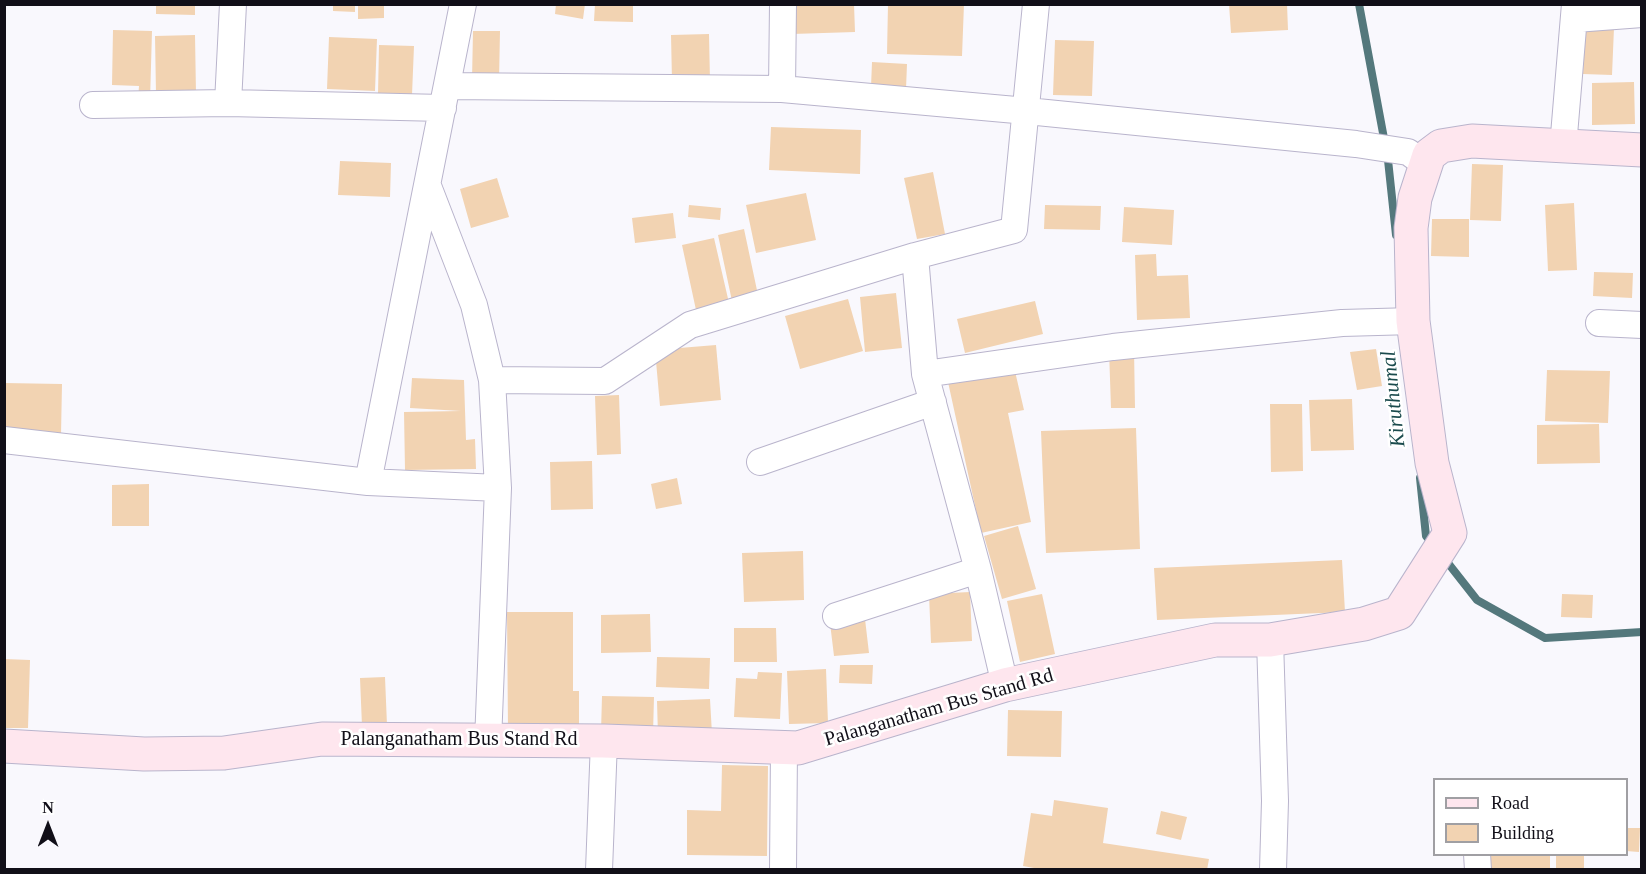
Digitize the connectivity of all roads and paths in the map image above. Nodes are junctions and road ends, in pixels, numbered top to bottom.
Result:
1 (233, 4) edge
2 (463, 4) edge
3 (783, 4) edge
4 (1036, 4) edge
5 (1575, 12) edge
6 (1641, 14) edge
7 (782, 89) junction
8 (445, 97) junction
9 (228, 103) junction
10 (93, 105) dead end
11 (1028, 111) junction
12 (1563, 147) junction
13 (1641, 150) edge
14 (1416, 158) junction
15 (428, 186) junction
16 (915, 256) junction
17 (1413, 321) junction
18 (1599, 323) dead end
19 (1641, 325) edge
20 (925, 374) junction
21 (492, 380) junction
22 (933, 402) junction
23 (4, 440) edge
24 (760, 462) dead end
25 (368, 482) junction
26 (498, 488) junction
27 (978, 570) junction
28 (836, 616) dead end
29 (1270, 640) junction
30 (1005, 685) junction
31 (604, 741) junction
32 (488, 742) junction
33 (4, 746) edge
34 (784, 748) junction
35 (599, 870) edge
36 (783, 870) edge
37 (1273, 870) edge

1 - 9 street
2 - 8 street
3 - 7 street
4 - 11 street
5 - 6 street
5 - 12 street
7 - 8 street
7 - 11 street
8 - 9 street
8 - 15 street
9 - 10 street
11 - 14 street
11 - 16 street
12 - 13 street
12 - 14 street
14 - 17 street, Palanganatham Bus Stand Rd
15 - 21 street
15 - 25 street
16 - 20 street
16 - 21 street
17 - 20 street
17 - 29 street, Palanganatham Bus Stand Rd
18 - 19 street
20 - 22 street
21 - 26 street
22 - 24 street
22 - 27 street
23 - 25 street
25 - 26 street
26 - 32 street
27 - 28 street
27 - 30 street
29 - 30 street, Palanganatham Bus Stand Rd
29 - 37 street
30 - 34 street, Palanganatham Bus Stand Rd
31 - 32 street, Palanganatham Bus Stand Rd
31 - 34 street, Palanganatham Bus Stand Rd
31 - 35 street
32 - 33 street, Palanganatham Bus Stand Rd
34 - 36 street

